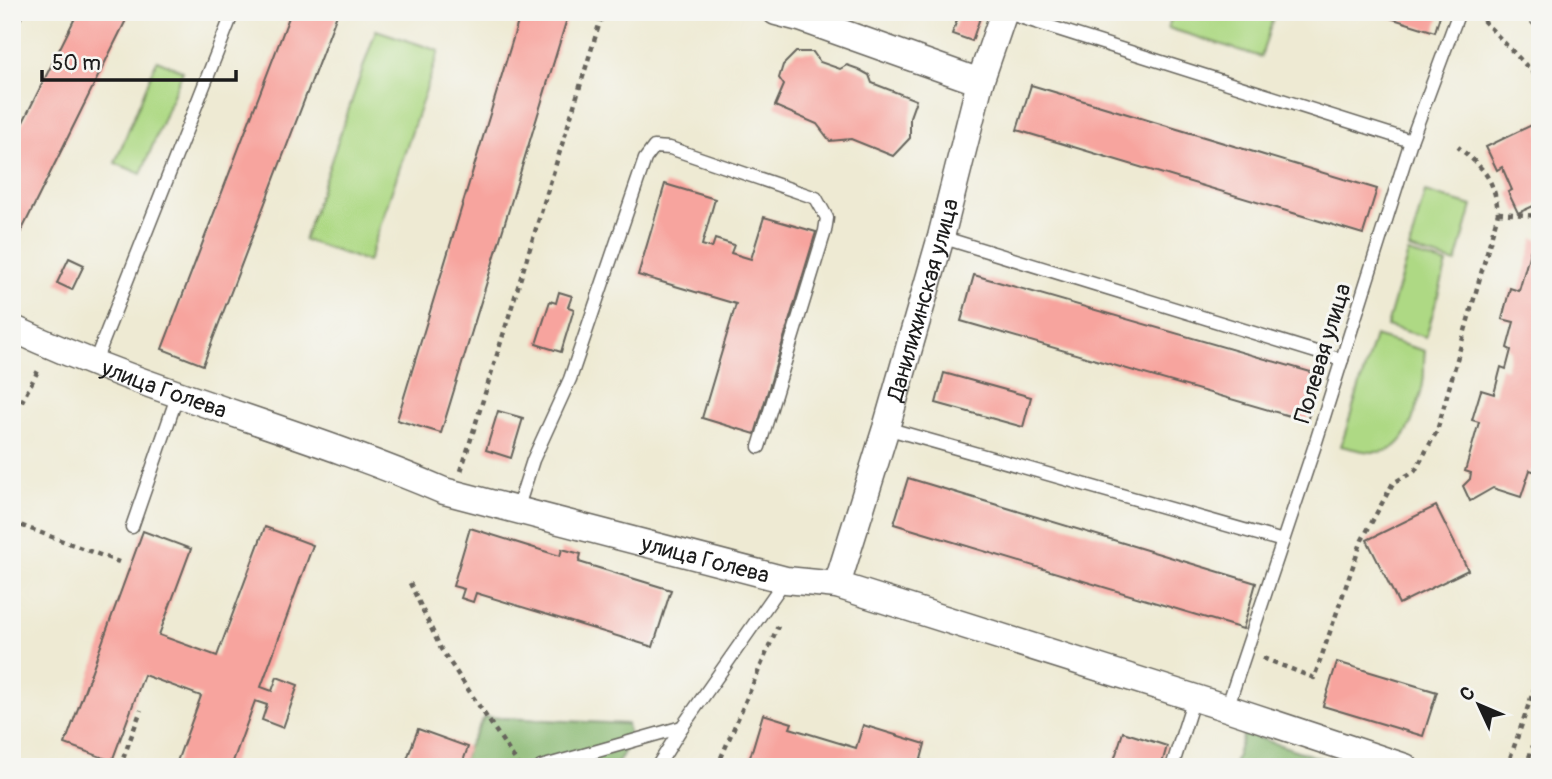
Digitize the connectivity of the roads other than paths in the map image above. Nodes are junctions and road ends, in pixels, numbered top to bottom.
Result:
1 (17, 12) edge
2 (233, 12) edge
3 (776, 12) edge
4 (1004, 12) edge
5 (1459, 12) edge
6 (1530, 12) edge
7 (12, 21) edge
8 (1540, 23) edge
9 (980, 82) junction
10 (1410, 141) junction
11 (941, 237) junction
12 (12, 328) edge
13 (1342, 360) junction
14 (94, 365) junction
15 (178, 394) junction
16 (886, 428) junction
17 (759, 447) dead end
18 (517, 510) junction
19 (132, 527) dead end
20 (1283, 541) junction
21 (786, 580) junction
22 (837, 585) junction
23 (1194, 698) junction
24 (1227, 708) junction
25 (682, 727) junction
26 (1365, 761) edge
27 (541, 767) edge
28 (657, 767) edge
29 (1172, 767) edge
30 (1405, 767) edge

1 - 7 lane
2 - 14 lane
3 - 9 street
4 - 9 street, Данилихинская улица
4 - 10 lane
5 - 10 lane, Полевая улица
6 - 8 lane
9 - 11 street, Данилихинская улица
10 - 13 lane, Полевая улица
11 - 13 lane
11 - 16 street, Данилихинская улица
12 - 14 street, улица Голева
13 - 20 lane, Полевая улица
14 - 15 street, улица Голева
15 - 18 street, улица Голева
15 - 19 lane
16 - 20 lane
16 - 22 street, Данилихинская улица
17 - 18 lane
18 - 21 street, улица Голева
20 - 24 lane, Полевая улица
21 - 22 street, улица Голева
21 - 25 lane
22 - 23 street, улица Голева
23 - 24 street, улица Голева
23 - 29 lane
24 - 26 street, улица Голева
25 - 27 lane
25 - 28 lane
26 - 30 street, улица Голева

